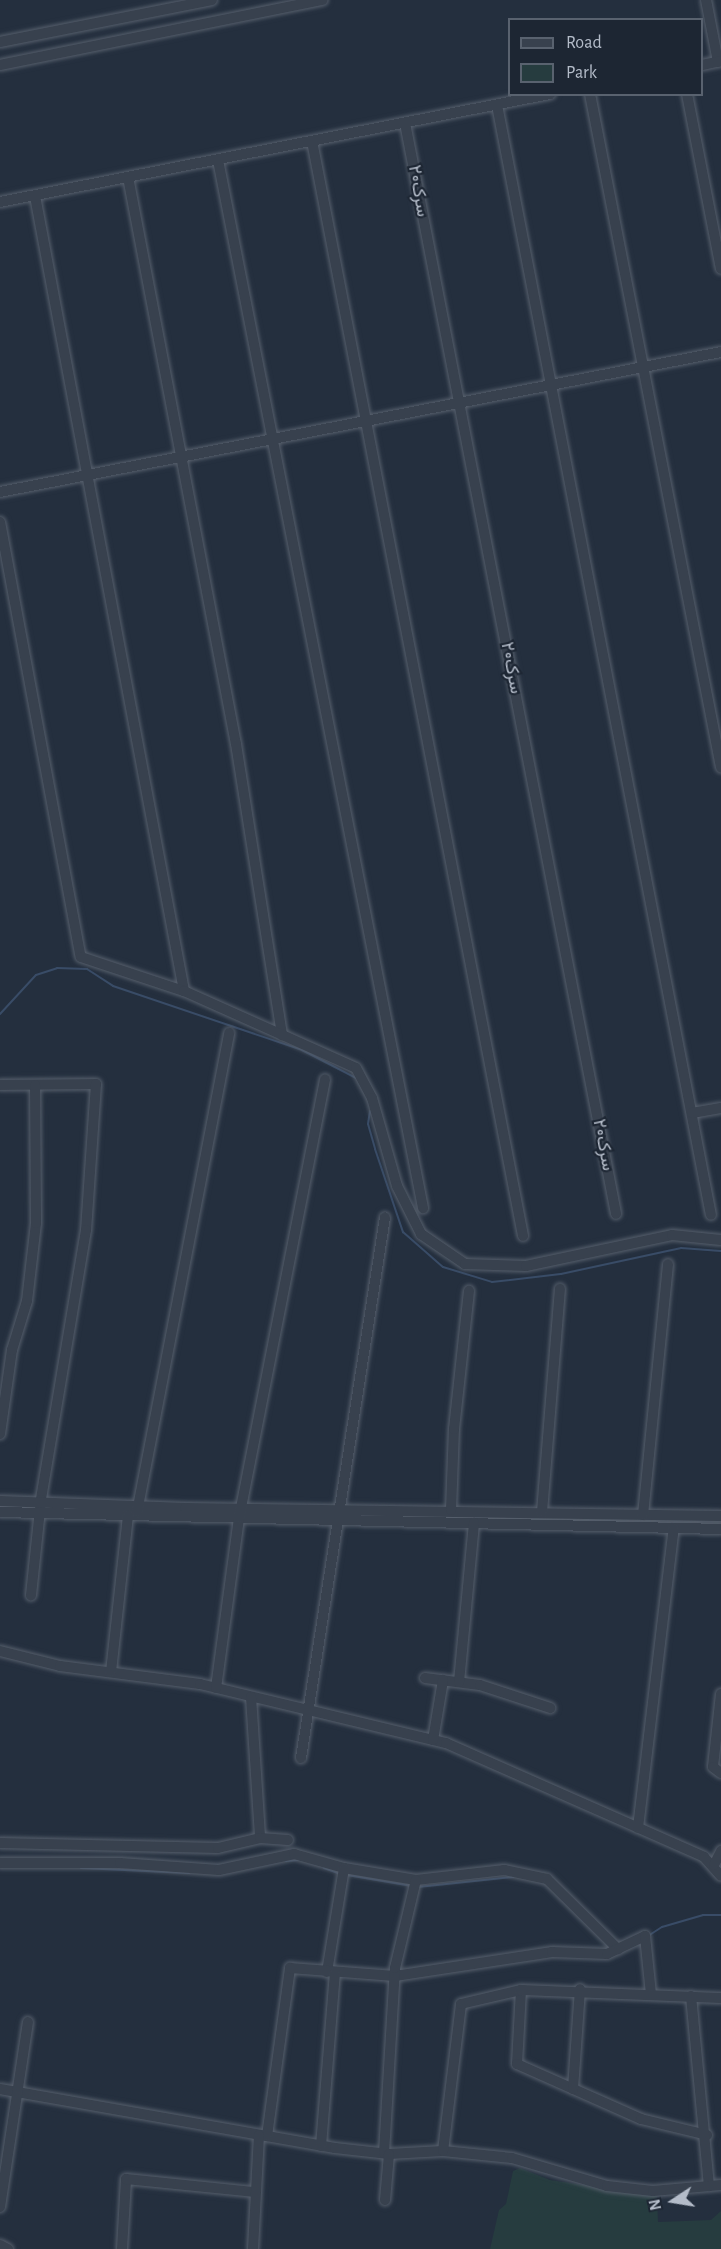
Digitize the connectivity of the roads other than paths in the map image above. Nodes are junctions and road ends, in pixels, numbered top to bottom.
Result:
1 (212, 0) edge
2 (323, 0) edge
3 (706, 0) edge
4 (159, 5) edge
5 (0, 42) edge
6 (719, 62) edge
7 (0, 65) edge
8 (703, 65) edge
9 (540, 96) edge
10 (590, 96) edge
11 (687, 96) edge
12 (497, 105) junction
13 (405, 123) junction
14 (312, 141) junction
15 (218, 160) junction
16 (128, 177) junction
17 (35, 196) junction
18 (0, 202) edge
19 (721, 269) edge
20 (721, 352) edge
21 (642, 367) junction
22 (551, 385) junction
23 (459, 403) junction
24 (366, 421) junction
25 (274, 439) junction
26 (181, 457) junction
27 (88, 475) junction
28 (0, 492) edge
29 (0, 522) edge
30 (721, 767) edge
31 (184, 991) junction
32 (229, 1033) dead end
33 (282, 1035) junction
34 (325, 1079) dead end
35 (0, 1085) edge
36 (35, 1085) junction
37 (721, 1108) edge
38 (692, 1113) junction
39 (423, 1208) dead end
40 (616, 1214) dead end
41 (711, 1215) dead end
42 (385, 1217) dead end
43 (523, 1236) dead end
44 (721, 1240) edge
45 (668, 1264) dead end
46 (560, 1289) dead end
47 (469, 1291) dead end
48 (0, 1434) edge
49 (0, 1501) edge
50 (41, 1505) junction
51 (451, 1510) junction
52 (0, 1512) edge
53 (134, 1512) junction
54 (241, 1512) junction
55 (542, 1512) junction
56 (340, 1514) junction
57 (643, 1515) junction
58 (721, 1516) edge
59 (474, 1523) junction
60 (674, 1528) junction
61 (721, 1529) edge
62 (31, 1595) dead end
63 (0, 1651) edge
64 (111, 1672) junction
65 (425, 1678) dead end
66 (443, 1680) junction
67 (459, 1682) junction
68 (216, 1688) junction
69 (721, 1694) edge
70 (251, 1697) junction
71 (550, 1708) dead end
72 (310, 1711) junction
73 (433, 1740) junction
74 (301, 1758) dead end
75 (717, 1760) edge
76 (721, 1773) edge
77 (638, 1828) junction
78 (260, 1838) junction
79 (288, 1840) dead end
80 (0, 1843) edge
81 (721, 1851) edge
82 (0, 1863) edge
83 (714, 1865) junction
84 (344, 1868) junction
85 (721, 1876) edge
86 (416, 1880) junction
87 (618, 1949) junction
88 (331, 1973) junction
89 (395, 1976) junction
90 (580, 1989) junction
91 (521, 1990) junction
92 (651, 1994) junction
93 (691, 1996) junction
94 (721, 1998) edge
95 (28, 2022) dead end
96 (0, 2089) edge
97 (573, 2089) junction
98 (17, 2092) junction
99 (707, 2135) junction
100 (263, 2136) junction
101 (321, 2146) junction
102 (443, 2151) junction
103 (387, 2153) junction
104 (709, 2186) junction
105 (721, 2186) edge
106 (255, 2192) junction
107 (385, 2200) dead end
108 (0, 2207) edge
109 (0, 2245) edge
110 (8, 2249) edge
111 (122, 2249) edge
112 (253, 2249) edge

1 - 4 street
2 - 7 street
3 - 6 street
4 - 5 street
6 - 8 street
9 - 12 street
10 - 21 street
11 - 19 street
12 - 13 street
12 - 22 street
13 - 14 street
13 - 23 street, سرک۲۰
14 - 15 street
14 - 24 street
15 - 16 street
15 - 25 street
16 - 17 street
16 - 26 street
17 - 18 street
17 - 27 street
20 - 21 street
21 - 22 street
21 - 30 street
22 - 23 street
22 - 38 street
23 - 24 street
23 - 40 street, سرک۲۰
24 - 25 street
24 - 43 street
25 - 26 street
25 - 39 street
26 - 27 street
26 - 33 street
27 - 28 street
27 - 31 street
29 - 31 street
31 - 33 street
32 - 53 street
33 - 44 street
34 - 54 street
35 - 36 street
36 - 48 street
36 - 50 street
37 - 38 street
38 - 41 street
42 - 56 street
45 - 57 street
46 - 55 street
47 - 51 street
49 - 50 street
50 - 52 street
50 - 53 street
50 - 62 street
51 - 55 street
51 - 56 street
53 - 54 street
53 - 64 street
54 - 56 street
54 - 68 street
55 - 57 street
56 - 59 street
56 - 72 street
57 - 58 street
59 - 60 street
59 - 67 street
60 - 61 street
60 - 77 street
63 - 64 street
64 - 68 street
65 - 66 street
66 - 67 street
66 - 73 street
67 - 71 street
68 - 70 street
69 - 75 street
70 - 72 street
70 - 78 street
72 - 73 street
72 - 74 street
73 - 77 street
75 - 76 street
77 - 83 street
78 - 79 street
78 - 80 street
81 - 83 street
82 - 84 street
83 - 85 street
84 - 86 street
84 - 88 street
86 - 87 street
86 - 89 street
87 - 89 street
87 - 92 street
88 - 89 street
88 - 100 street
88 - 101 street
89 - 103 street
90 - 91 street
90 - 92 street
90 - 97 street
91 - 97 street
91 - 102 street
92 - 93 street
93 - 94 street
93 - 99 street
95 - 98 street
96 - 98 street
97 - 99 street
98 - 100 street
98 - 108 street
99 - 104 street
100 - 101 street
100 - 106 street
101 - 103 street
102 - 103 street
102 - 104 street
103 - 107 street
104 - 105 street
106 - 111 street
106 - 112 street
109 - 110 street

